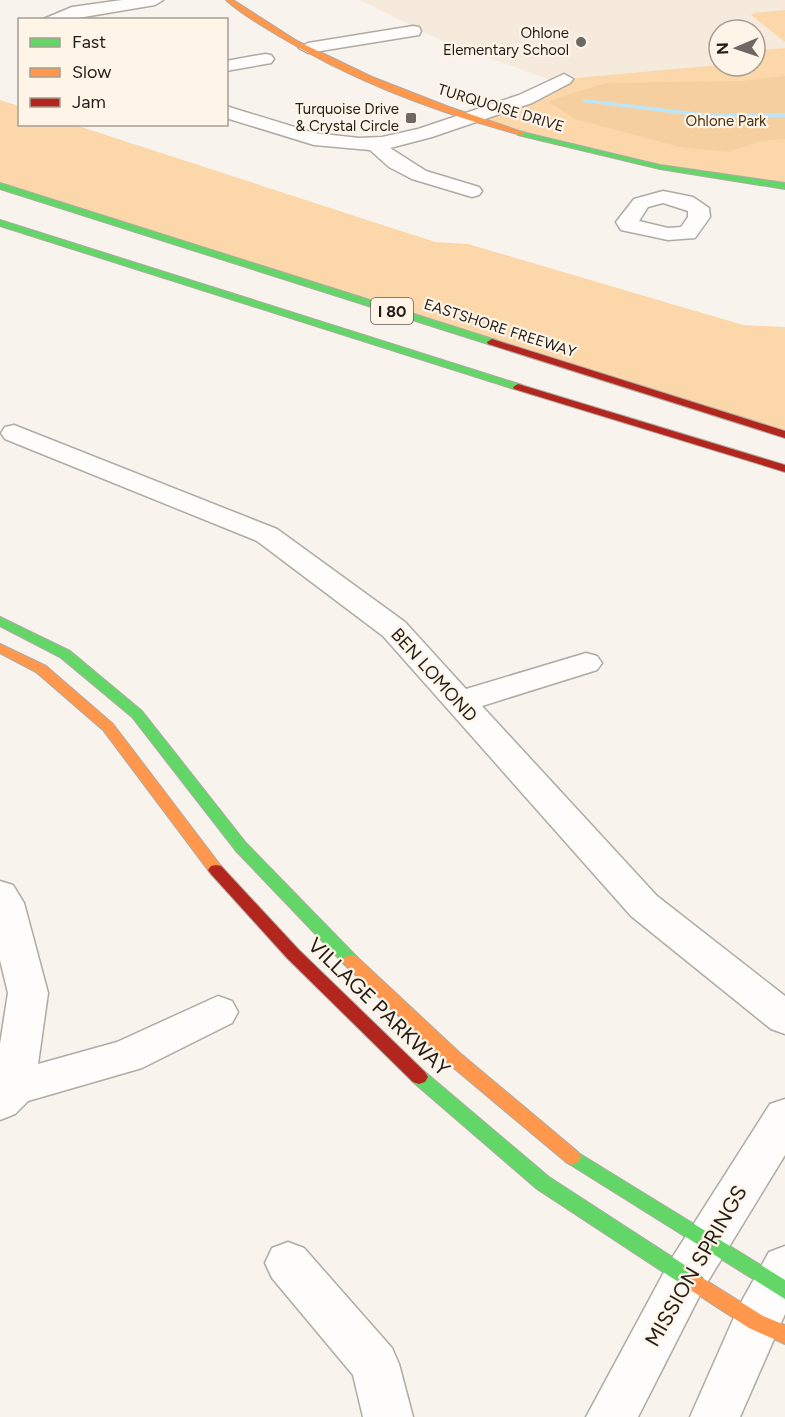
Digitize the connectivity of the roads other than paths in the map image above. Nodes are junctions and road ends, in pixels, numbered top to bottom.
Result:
1 (155, 0) edge
2 (229, 0) edge
3 (55, 18) edge
4 (412, 31) dead end
5 (308, 48) junction
6 (265, 59) dead end
7 (228, 66) edge
8 (564, 79) dead end
9 (228, 112) edge
10 (469, 118) junction
11 (375, 143) junction
12 (693, 172) junction
13 (0, 186) edge
14 (785, 186) edge
15 (472, 191) dead end
16 (675, 199) dead end
17 (0, 223) edge
18 (0, 233) edge
19 (171, 279) junction
20 (14, 433) dead end
21 (785, 435) edge
22 (785, 469) edge
23 (0, 621) edge
24 (0, 648) edge
25 (586, 663) dead end
26 (459, 702) junction
27 (0, 895) edge
28 (218, 1012) dead end
29 (785, 1018) edge
30 (7, 1095) edge
31 (785, 1117) edge
32 (697, 1260) junction
33 (288, 1263) dead end
34 (777, 1300) edge
35 (388, 1417) edge
36 (611, 1417) edge
37 (715, 1417) edge

1 - 3 street
2 - 5 main road, TURQUOISE DRIVE
4 - 5 street
5 - 10 main road, TURQUOISE DRIVE
6 - 7 street
8 - 10 street
9 - 11 street
10 - 11 street
10 - 12 main road, TURQUOISE DRIVE
11 - 15 street
12 - 14 main road, TURQUOISE DRIVE
12 - 16 street
13 - 21 main road, EASTSHORE FREEWAY / I 80
17 - 19 main road, I 80
18 - 19 main road
19 - 22 main road, I 80
20 - 26 street, BEN LOMOND
23 - 32 main road, VILLAGE PARKWAY
24 - 32 main road, VILLAGE PARKWAY
25 - 26 street
26 - 29 street, BEN LOMOND
27 - 30 street
28 - 30 street
31 - 32 street, MISSION SPRINGS
32 - 34 main road, VILLAGE PARKWAY
32 - 34 main road, VILLAGE PARKWAY
32 - 36 street, MISSION SPRINGS
33 - 35 street
34 - 37 street

